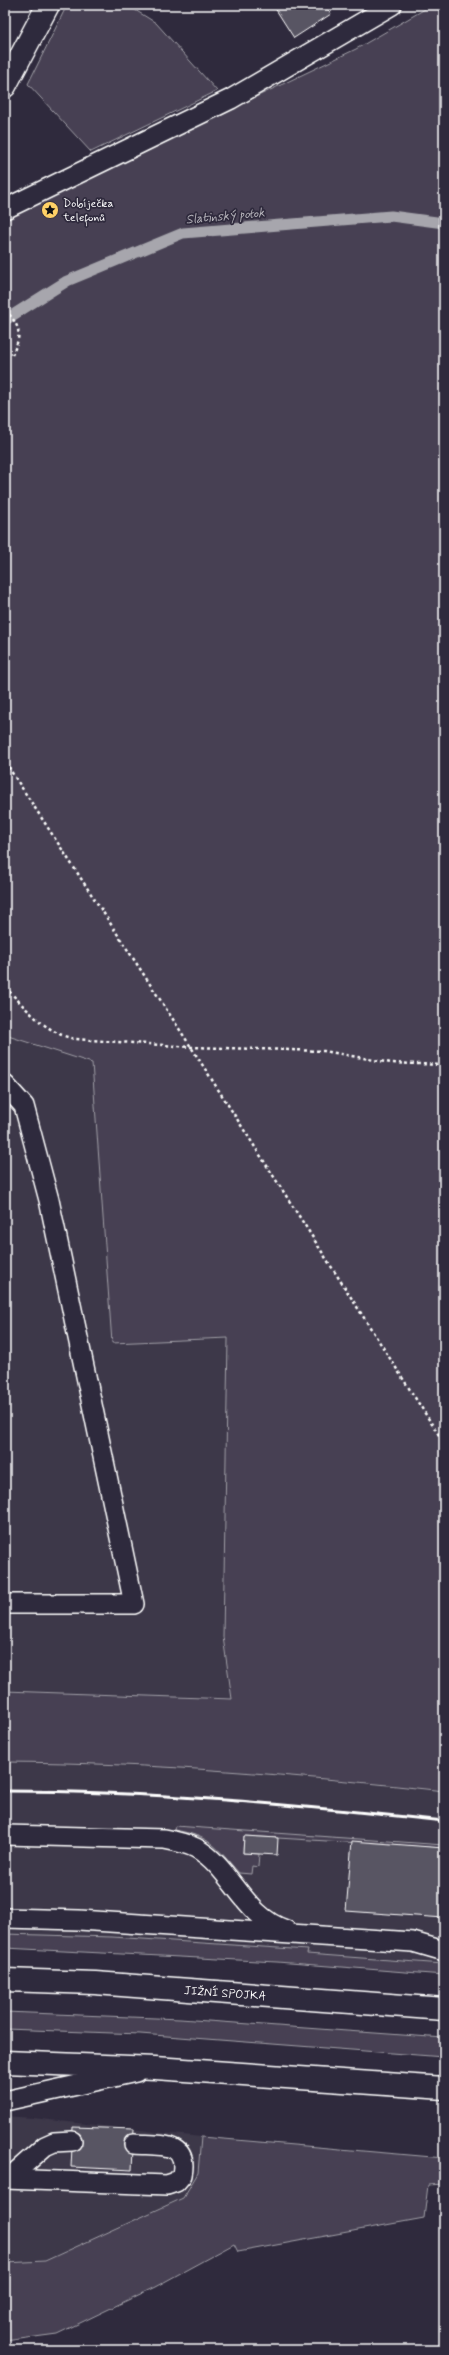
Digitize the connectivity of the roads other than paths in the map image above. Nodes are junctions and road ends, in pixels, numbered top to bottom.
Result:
1 (48, 5) edge
2 (392, 5) edge
3 (5, 86) edge
4 (5, 209) edge
5 (5, 1085) edge
6 (5, 1604) edge
7 (5, 1835) edge
8 (5, 1918) edge
9 (299, 1934) junction
10 (444, 1936) edge
11 (413, 1942) junction
12 (444, 1951) edge
13 (5, 1980) edge
14 (444, 2009) edge
15 (5, 2062) edge
16 (155, 2068) junction
17 (444, 2088) edge
18 (5, 2101) edge
19 (72, 2140) dead end
20 (134, 2144) dead end
21 (6, 2179) edge

1 - 3 main road
2 - 4 lane
5 - 6 lane
7 - 9 lane
8 - 9 lane
9 - 11 lane
10 - 11 lane
11 - 12 lane
13 - 14 main road, JIŽNÍ SPOJKA
15 - 16 main road
16 - 17 main road
16 - 18 lane
19 - 21 lane
20 - 21 lane

